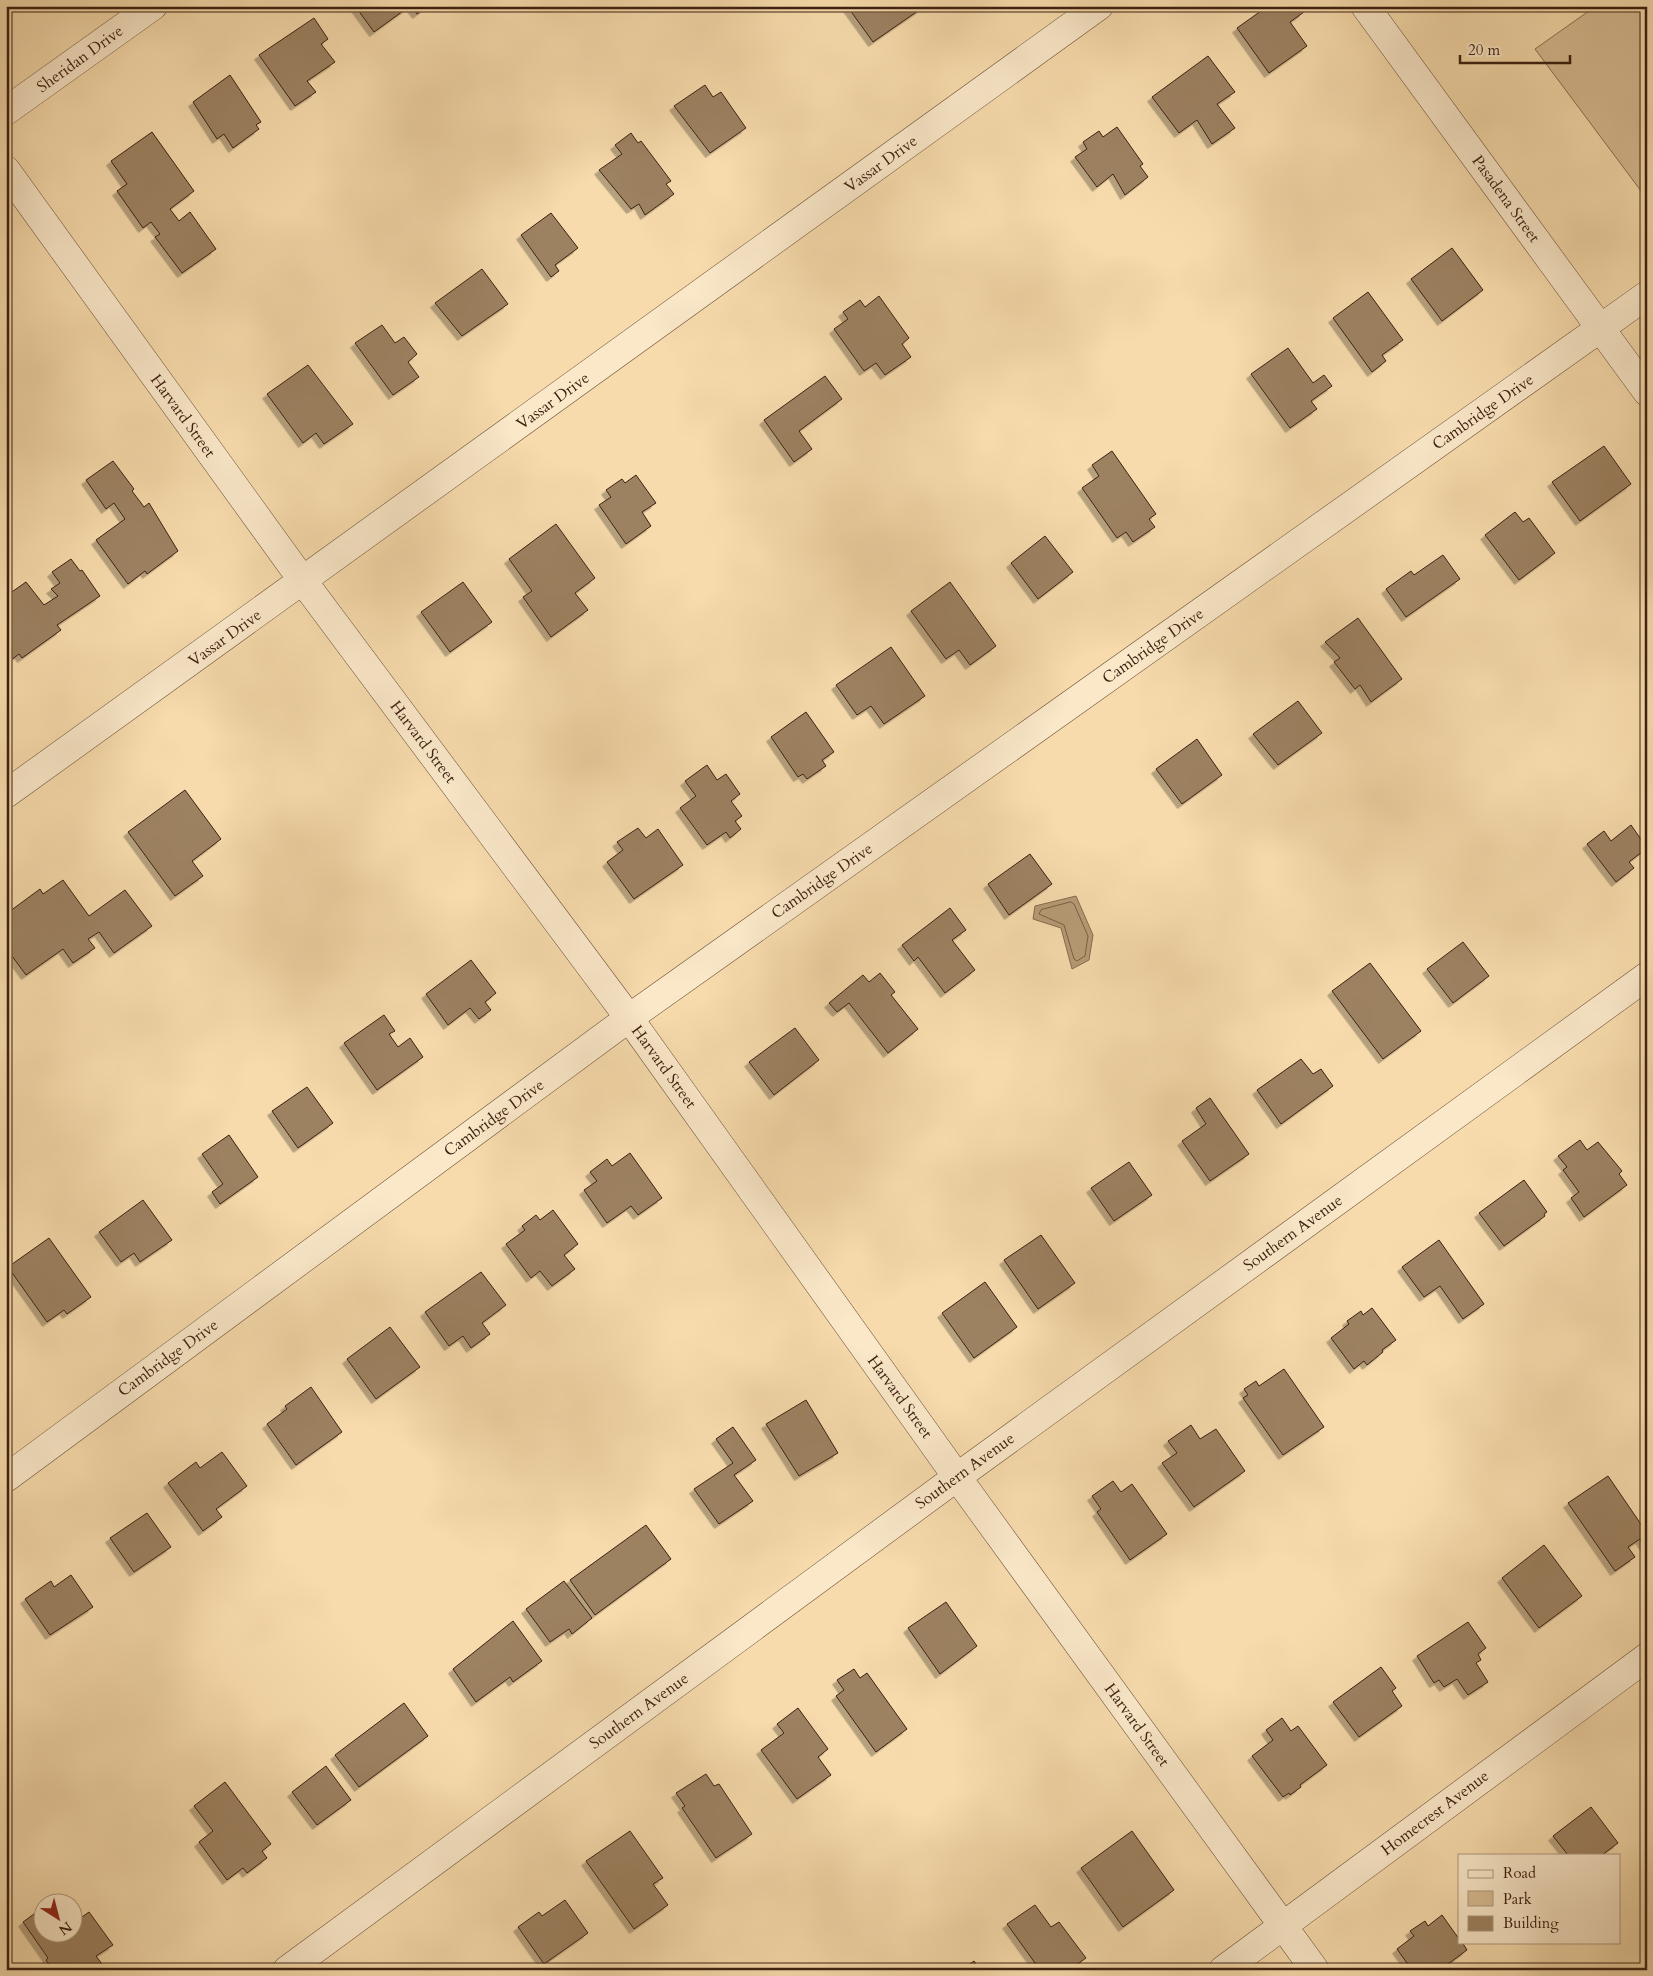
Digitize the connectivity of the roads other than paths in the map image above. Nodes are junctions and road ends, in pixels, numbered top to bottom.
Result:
1 (153, 6) edge
2 (1099, 6) edge
3 (1365, 6) edge
4 (6, 111) edge
5 (6, 170) edge
6 (1647, 295) edge
7 (1600, 329) junction
8 (1647, 392) edge
9 (303, 581) junction
10 (6, 794) edge
11 (1647, 976) edge
12 (629, 1018) junction
13 (957, 1477) junction
14 (6, 1478) edge
15 (1647, 1657) edge
16 (1283, 1926) junction
17 (287, 1970) edge
18 (1223, 1970) edge
19 (1315, 1970) edge

1 - 4 street, Sheridan Drive
2 - 9 street, Vassar Drive
3 - 7 street, Pasadena Street
5 - 9 street, Harvard Street
6 - 7 street, Cambridge Drive
7 - 8 street, Pasadena Street
7 - 12 street, Cambridge Drive
9 - 10 street, Vassar Drive
9 - 12 street, Harvard Street
11 - 13 street, Southern Avenue
12 - 13 street, Harvard Street
12 - 14 street, Cambridge Drive
13 - 16 street, Harvard Street
13 - 17 street, Southern Avenue
15 - 16 street, Homecrest Avenue
16 - 18 street, Homecrest Avenue
16 - 19 street, Harvard Street

